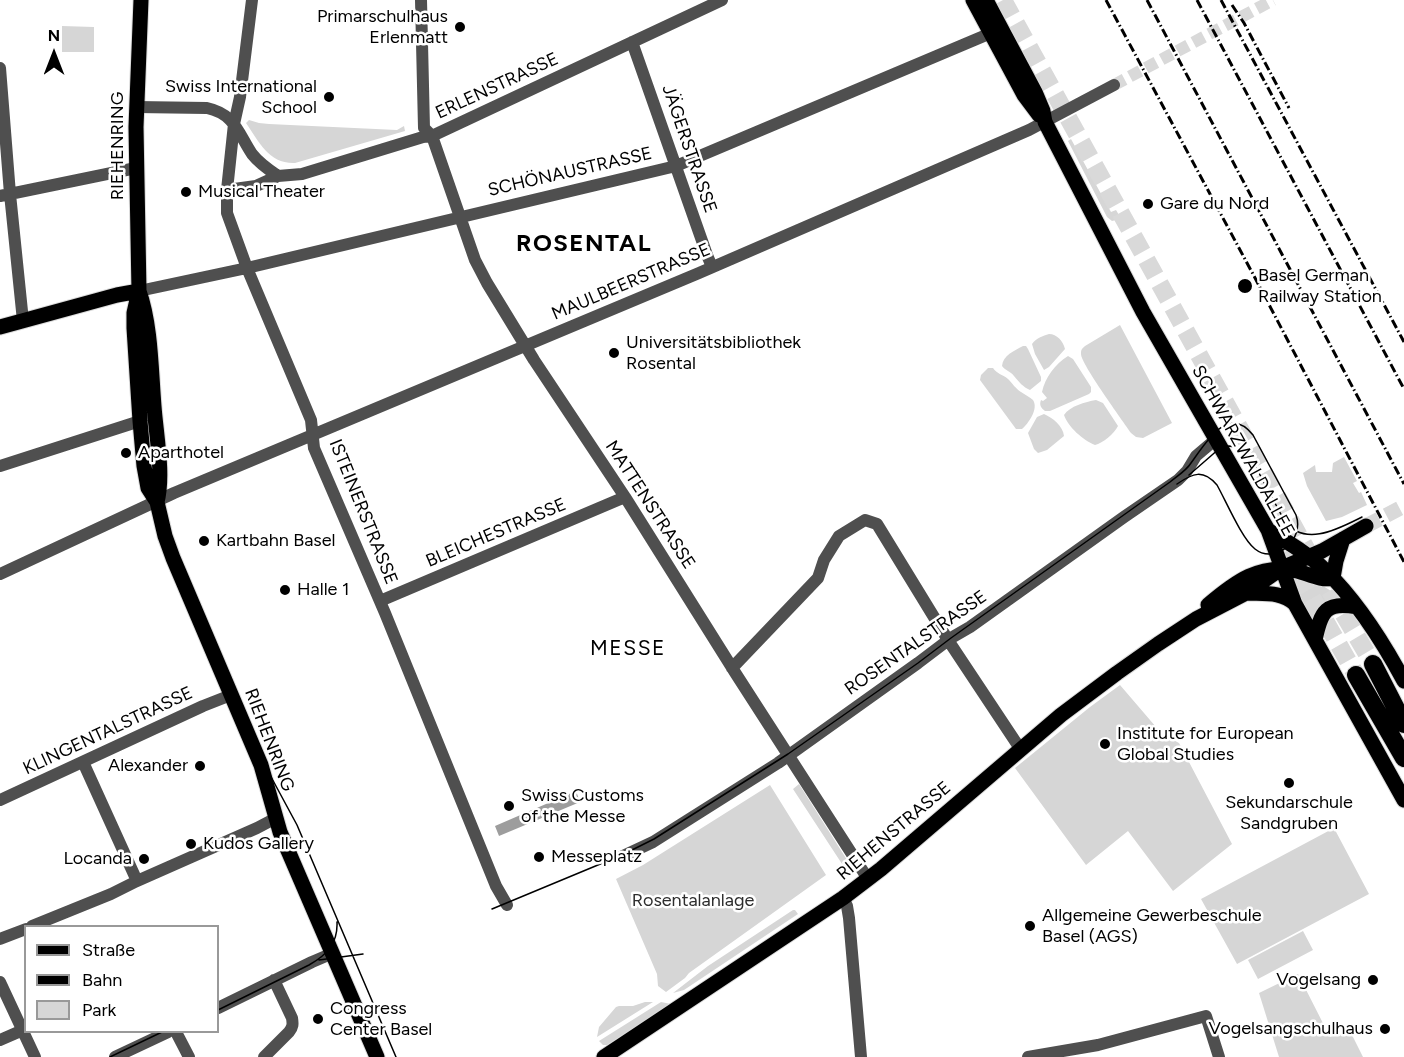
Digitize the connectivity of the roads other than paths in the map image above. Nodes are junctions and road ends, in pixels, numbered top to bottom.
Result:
1 (141, 0) edge
2 (252, 0) edge
3 (421, 0) edge
4 (722, 0) edge
5 (973, 0) edge
6 (986, 0) edge
7 (991, 33) junction
8 (632, 42) junction
9 (0, 68) edge
10 (1114, 85) tunnel mouth
11 (136, 107) junction
12 (1046, 122) junction
13 (234, 124) junction
14 (432, 136) junction
15 (676, 165) junction
16 (136, 168) junction
17 (278, 176) junction
18 (227, 190) junction
19 (5, 195) edge
20 (461, 216) junction
21 (712, 267) junction
22 (247, 268) junction
23 (139, 291) junction
24 (23, 321) junction
25 (0, 327) edge
26 (526, 346) junction
27 (140, 421) junction
28 (313, 435) junction
29 (1216, 440) junction
30 (0, 465) edge
31 (625, 497) junction
32 (157, 502) junction
33 (1366, 526) tunnel mouth
34 (1268, 530) junction
35 (1344, 539) junction
36 (1308, 557) junction
37 (1282, 568) junction
38 (0, 574) edge
39 (1333, 578) junction
40 (1246, 593) junction
41 (380, 601) junction
42 (1295, 603) junction
43 (1357, 607) junction
44 (1196, 619) junction
45 (948, 640) junction
46 (1315, 640) junction
47 (732, 668) junction
48 (1356, 675) tunnel mouth
49 (1404, 681) edge
50 (231, 695) junction
51 (1404, 707) edge
52 (1404, 724) edge
53 (1021, 750) junction
54 (789, 756) junction
55 (1404, 758) edge
56 (83, 762) junction
57 (1404, 800) edge
58 (0, 801) edge
59 (276, 818) junction
60 (621, 857) dead end
61 (868, 879) junction
62 (137, 881) junction
63 (843, 898) junction
64 (507, 905) dead end
65 (37, 925) edge
66 (24, 930) edge
67 (0, 939) edge
68 (333, 953) junction
69 (274, 980) junction
70 (0, 982) edge
71 (219, 1008) edge
72 (23, 1030) joint
73 (24, 1033) edge
74 (166, 1033) edge
75 (177, 1033) edge
76 (0, 1040) edge
77 (1094, 1052) edge
78 (35, 1057) edge
79 (115, 1057) edge
80 (189, 1057) edge
81 (264, 1057) edge
82 (377, 1057) edge
83 (604, 1057) edge
84 (861, 1057) edge
85 (1028, 1057) edge
86 (1219, 1057) edge

1 - 11 main road, RIEHENRING
2 - 13 street, ISTEINERSTRASSE
3 - 14 street, MATTENSTRASSE
4 - 8 street, ERLENSTRASSE
5 - 7 main road, SCHWARZWALDALLEE
6 - 12 main road, SCHWARZWALDALLEE
7 - 12 main road, SCHWARZWALDALLEE
7 - 15 street, SCHÖNAUSTRASSE
8 - 14 street, ERLENSTRASSE
8 - 15 street, JÄGERSTRASSE
9 - 19 street
10 - 12 street, MAULBEERSTRASSE
11 - 13 street
11 - 16 main road, RIEHENRING
12 - 21 street, MAULBEERSTRASSE
12 - 29 main road, SCHWARZWALDALLEE
13 - 17 street
13 - 18 street, ISTEINERSTRASSE
14 - 17 street, ERLENSTRASSE
14 - 20 street, MATTENSTRASSE
15 - 20 street, SCHÖNAUSTRASSE
15 - 21 street, JÄGERSTRASSE
16 - 19 street
16 - 23 main road, RIEHENRING
17 - 18 street, ERLENSTRASSE
18 - 22 street, ISTEINERSTRASSE
19 - 24 street
20 - 22 street, SCHÖNAUSTRASSE
20 - 26 street, MATTENSTRASSE
21 - 26 street, MAULBEERSTRASSE
22 - 23 street, SCHÖNAUSTRASSE
22 - 28 street, ISTEINERSTRASSE
23 - 24 main road
23 - 27 main road, RIEHENRING
23 - 32 main road, RIEHENRING
24 - 25 main road
26 - 28 street, MAULBEERSTRASSE
26 - 31 street, MATTENSTRASSE
27 - 30 street
27 - 32 main road, RIEHENRING
28 - 32 street, MAULBEERSTRASSE
28 - 41 street, ISTEINERSTRASSE
29 - 34 main road, SCHWARZWALDALLEE
29 - 45 street, ROSENTALSTRASSE
31 - 41 street, BLEICHESTRASSE
31 - 47 street, MATTENSTRASSE
32 - 38 street, MAULBEERSTRASSE
32 - 50 main road, RIEHENRING
33 - 35 main road, RIEHENSTRASSE
34 - 36 main road
34 - 37 main road, SCHWARZWALDALLEE
35 - 36 main road, RIEHENSTRASSE
35 - 39 main road
36 - 37 main road, RIEHENSTRASSE
36 - 39 main road
37 - 39 main road
37 - 40 main road, RIEHENSTRASSE
37 - 42 main road, SCHWARZWALDALLEE
37 - 44 main road, RIEHENSTRASSE
39 - 43 main road
40 - 42 main road
40 - 44 main road, RIEHENSTRASSE
41 - 64 street, ISTEINERSTRASSE
42 - 46 main road, SCHWARZWALDALLEE
43 - 46 main road
43 - 49 main road
44 - 53 main road, RIEHENSTRASSE
45 - 47 street
45 - 53 street
45 - 54 street, ROSENTALSTRASSE
46 - 57 main road, SCHWARZWALDALLEE
47 - 54 street, MATTENSTRASSE
48 - 55 highway
50 - 56 street, KLINGENTALSTRASSE
50 - 59 main road, RIEHENRING
51 - 52 highway
53 - 61 main road, RIEHENSTRASSE
54 - 60 street, ROSENTALSTRASSE
54 - 61 street, MATTENSTRASSE
56 - 58 street, KLINGENTALSTRASSE
56 - 62 street
59 - 62 street
59 - 68 main road, RIEHENRING
61 - 63 main road, RIEHENSTRASSE
62 - 65 street
63 - 83 main road, RIEHENSTRASSE
63 - 84 street
66 - 67 street
68 - 69 street
68 - 82 main road, RIEHENRING
69 - 71 street
69 - 81 street
70 - 72 street
72 - 76 street
73 - 78 street
74 - 79 street
75 - 80 street
77 - 85 street
77 - 86 street

